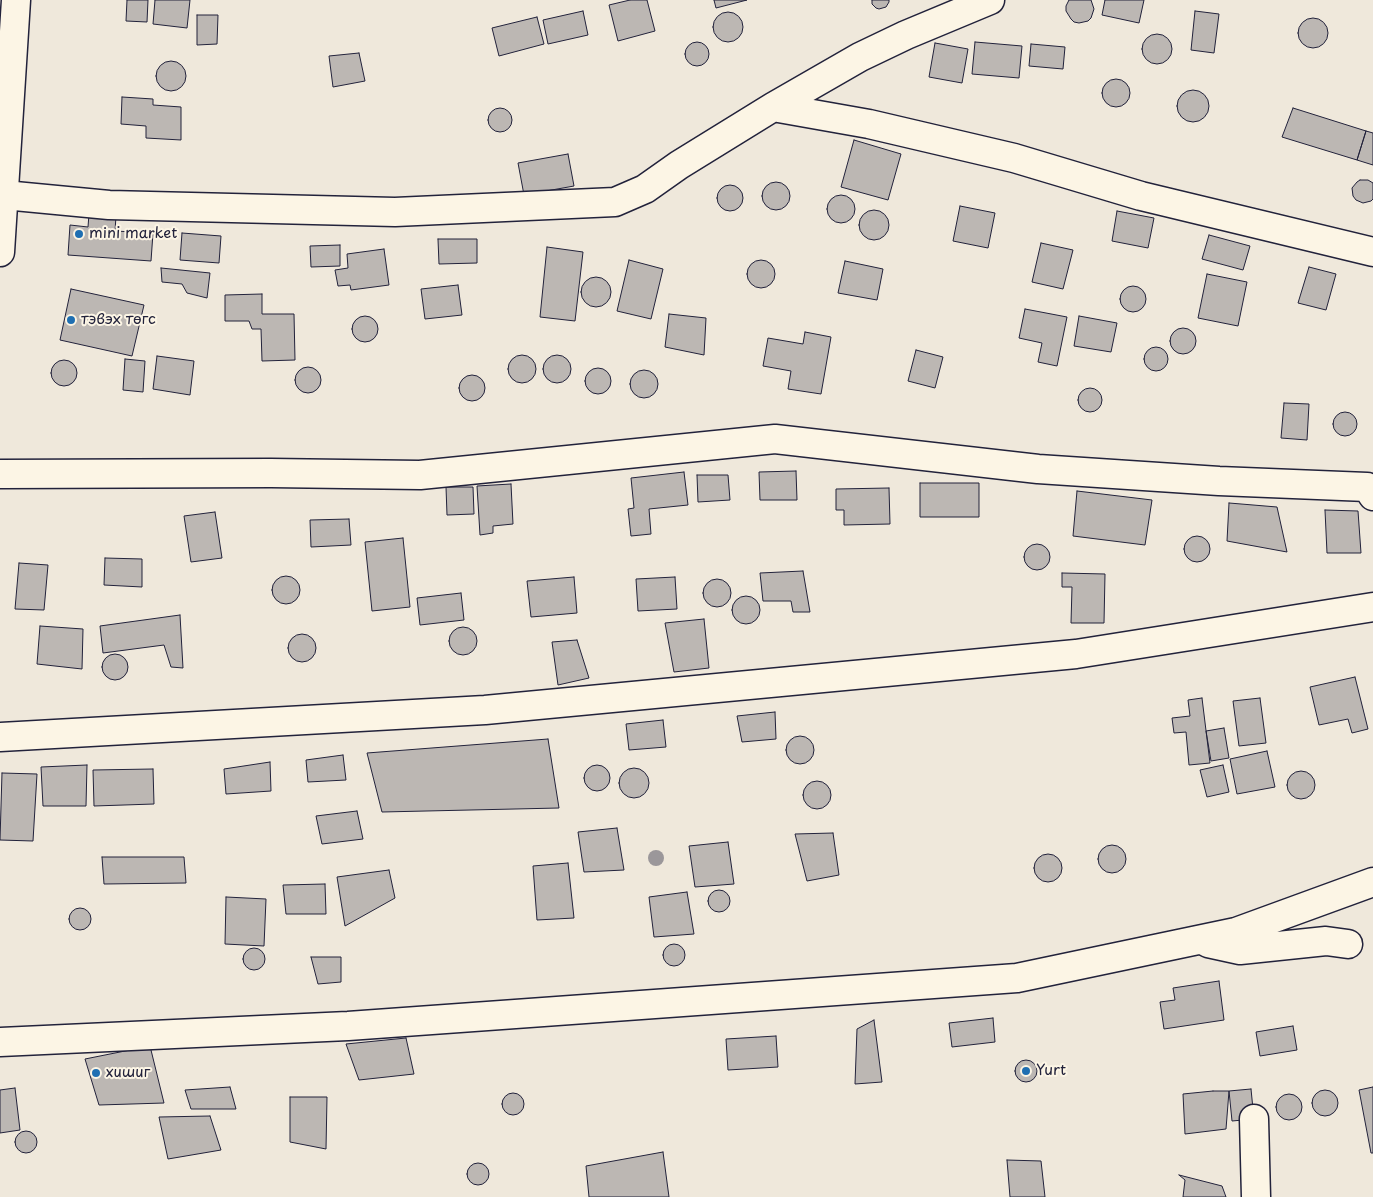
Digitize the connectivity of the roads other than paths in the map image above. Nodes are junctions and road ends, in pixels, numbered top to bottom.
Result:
1 (16, 0) edge
2 (990, 0) edge
3 (773, 107) junction
4 (4, 194) junction
5 (0, 252) edge
6 (1373, 252) edge
7 (0, 474) edge
8 (1373, 496) edge
9 (1373, 607) edge
10 (0, 737) edge
11 (1373, 882) edge
12 (1194, 941) junction
13 (1348, 944) dead end
14 (0, 1042) edge
15 (1254, 1119) dead end
16 (1256, 1197) edge

1 - 4 street
2 - 3 street
3 - 4 street
3 - 6 street
4 - 5 street
7 - 8 street
9 - 10 street
11 - 12 street
12 - 13 street
12 - 14 street
15 - 16 street

